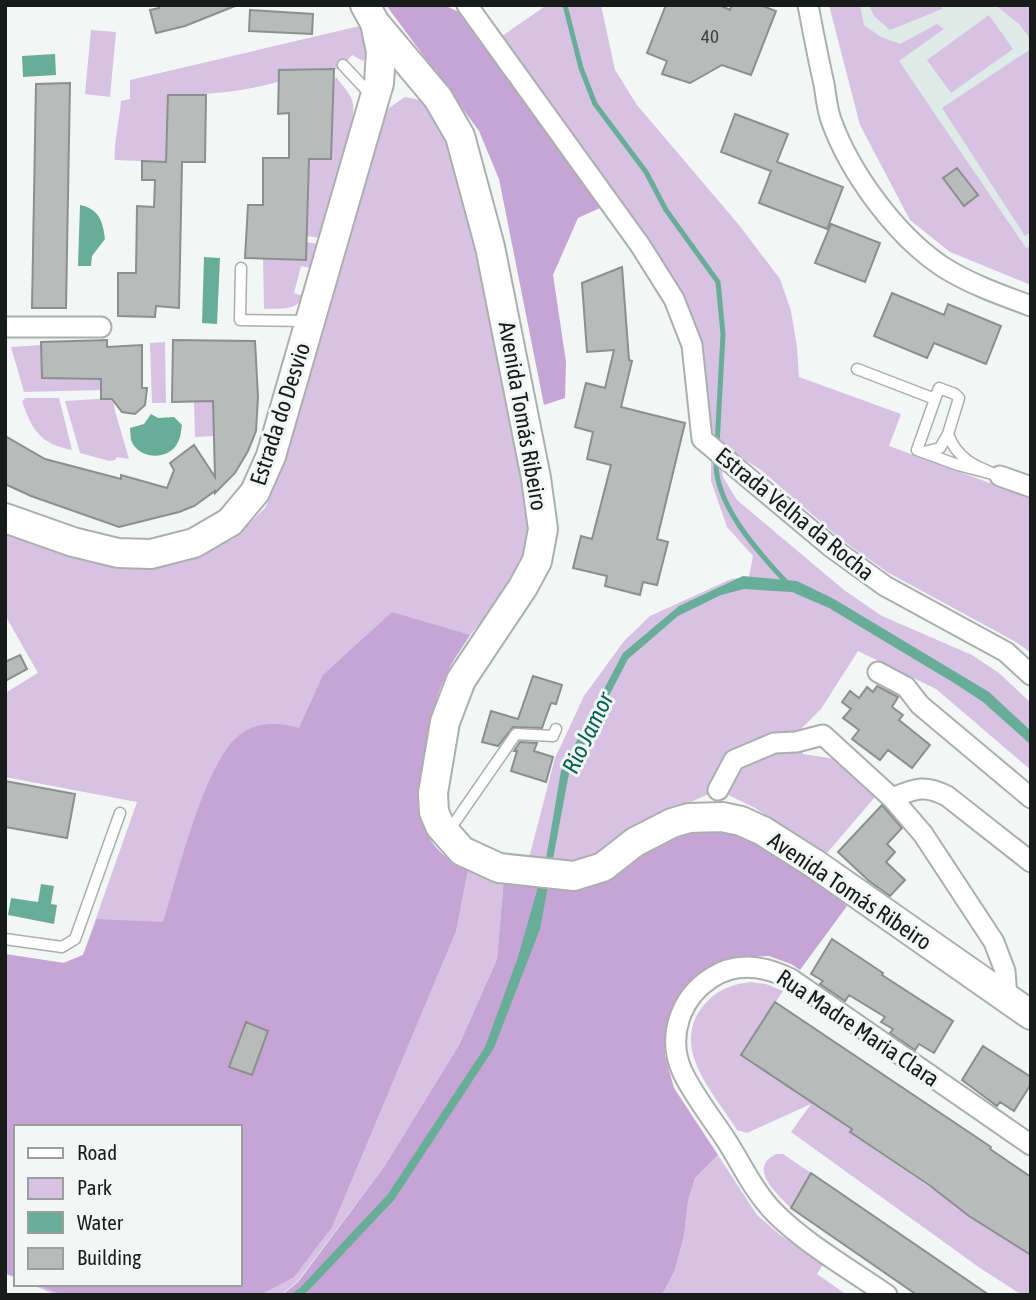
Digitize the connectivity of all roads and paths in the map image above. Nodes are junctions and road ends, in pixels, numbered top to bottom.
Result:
1 (467, 5) edge
2 (808, 5) edge
3 (370, 14) edge
4 (343, 65) dead end
5 (438, 97) junction
6 (372, 105) junction
7 (241, 268) dead end
8 (1031, 306) edge
9 (310, 321) junction
10 (5, 327) edge
11 (102, 327) dead end
12 (857, 369) dead end
13 (935, 399) junction
14 (948, 434) junction
15 (923, 452) junction
16 (1000, 476) junction
17 (1031, 487) edge
18 (6, 517) edge
19 (878, 672) dead end
20 (1031, 675) edge
21 (556, 729) dead end
22 (718, 790) dead end
23 (1031, 797) edge
24 (892, 798) junction
25 (121, 813) dead end
26 (446, 835) junction
27 (1031, 862) edge
28 (5, 939) edge
29 (1007, 998) junction
30 (1031, 1015) edge
31 (1031, 1145) edge
32 (887, 1295) edge

1 - 20 street, Estrada Velha da Rocha
2 - 8 street
3 - 5 street, Avenida Tomás Ribeiro
3 - 6 street, Estrada do Desvio
4 - 6 lane
5 - 6 street
5 - 26 street, Avenida Tomás Ribeiro
6 - 9 street, Estrada do Desvio
7 - 9 lane
9 - 18 street, Estrada do Desvio
10 - 11 street
12 - 13 lane
13 - 14 lane
13 - 15 lane
14 - 15 lane
14 - 16 lane
15 - 16 lane
16 - 17 street
19 - 23 street
21 - 26 lane
22 - 24 street
24 - 27 street
24 - 29 street
25 - 28 lane
26 - 29 street, Avenida Tomás Ribeiro
29 - 30 street, Avenida Tomás Ribeiro
31 - 32 street, Rua Madre Maria Clara

